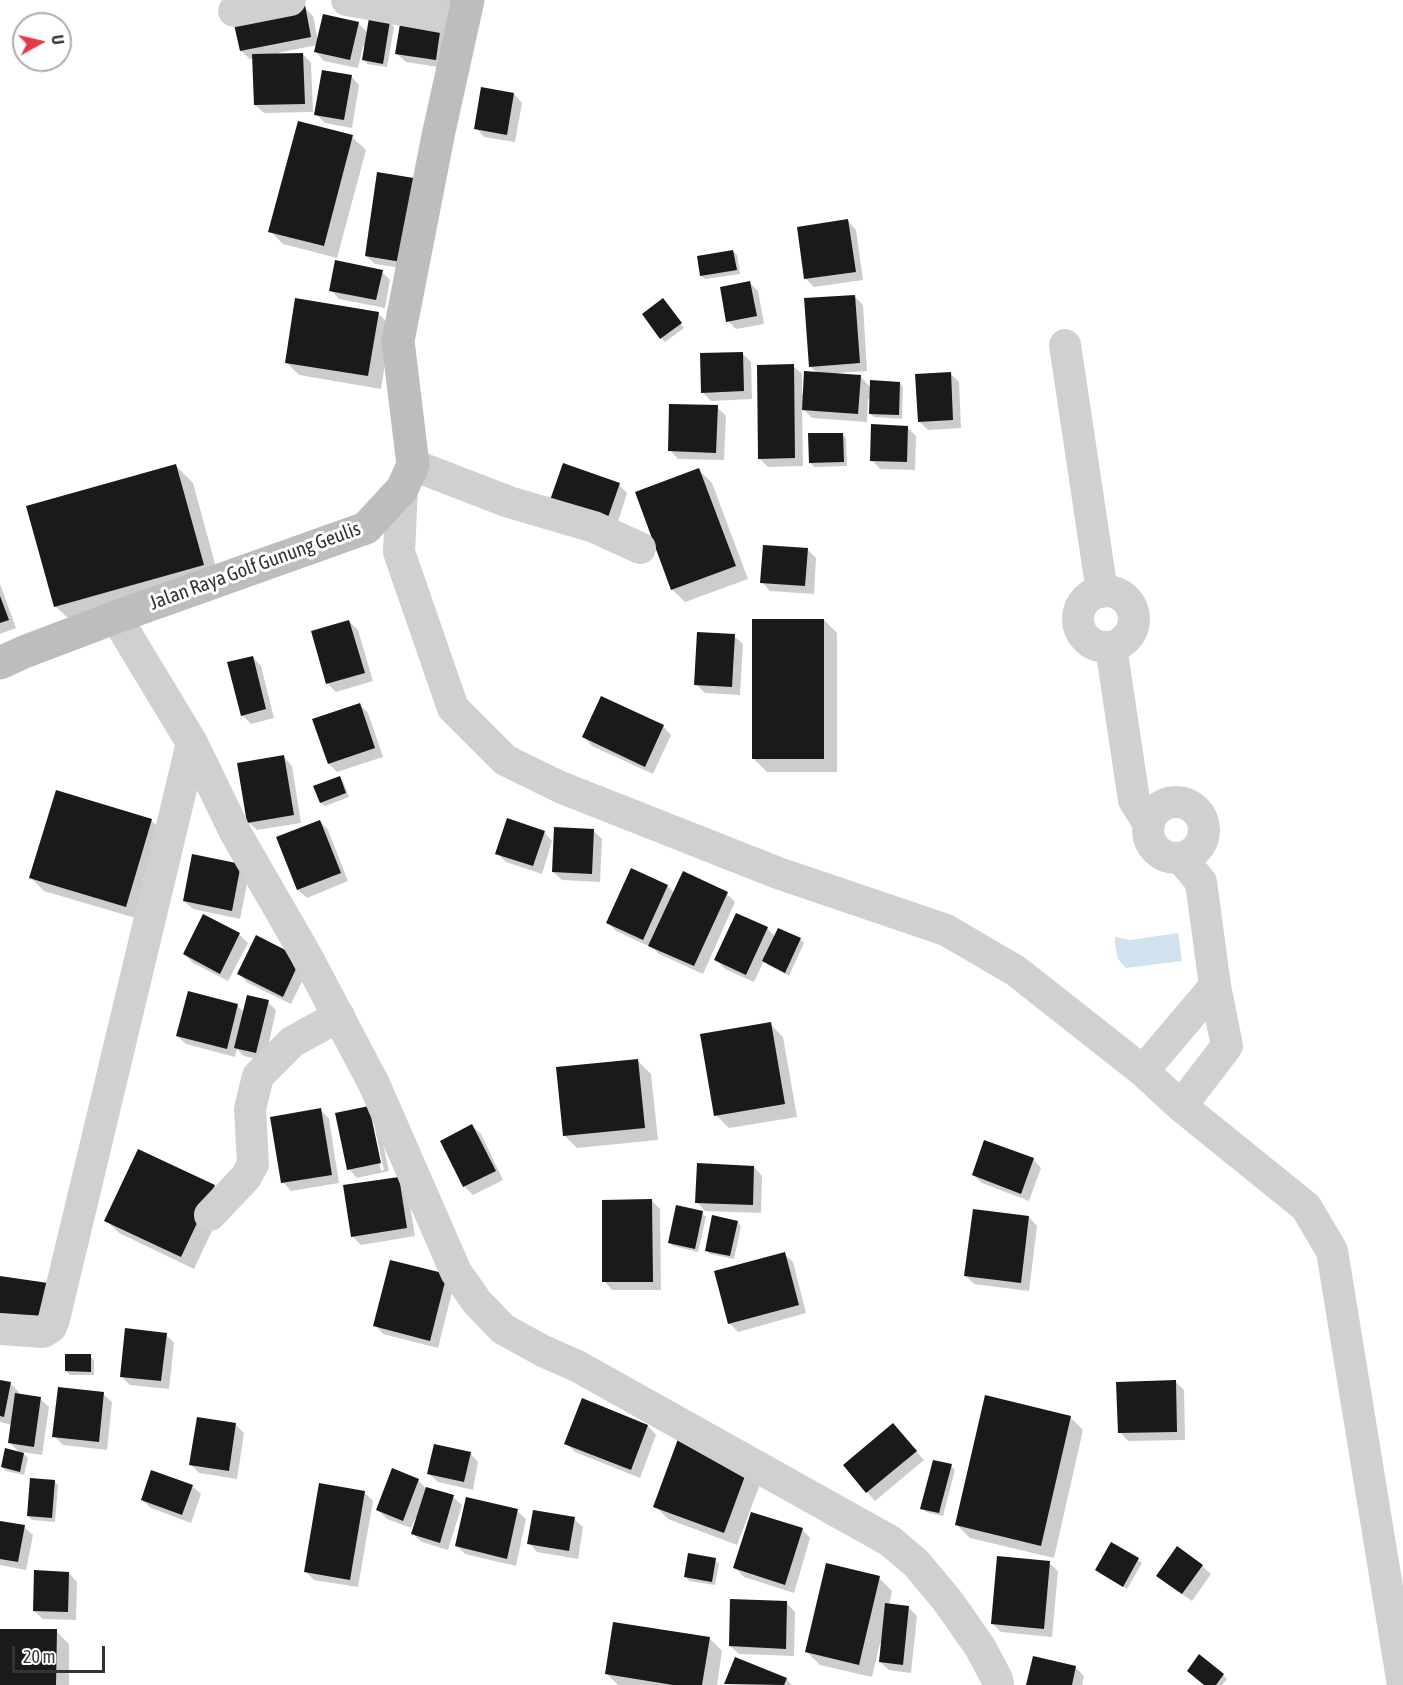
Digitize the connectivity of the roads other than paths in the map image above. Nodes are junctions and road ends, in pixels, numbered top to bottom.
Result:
1 (290, 0) edge
2 (347, 0) edge
3 (234, 11) dead end
4 (466, 11) edge
5 (1065, 345) dead end
6 (407, 477) junction
7 (640, 548) dead end
8 (116, 617) junction
9 (0, 663) edge
10 (192, 743) junction
11 (1149, 824) junction
12 (1181, 858) junction
13 (1215, 986) junction
14 (339, 1016) junction
15 (1143, 1071) junction
16 (1180, 1106) junction
17 (210, 1215) dead end
18 (0, 1329) edge
19 (998, 1685) edge
20 (1403, 1685) edge

1 - 3 street
2 - 4 street
4 - 6 main road
5 - 11 street
6 - 7 street
6 - 8 main road, Jalan Raya Golf Gunung Geulis
6 - 15 street
8 - 9 main road, Jalan Raya Golf Gunung Geulis
8 - 10 street
10 - 14 street
10 - 18 street
11 - 12 street
11 - 12 street
12 - 13 street
13 - 15 street
13 - 16 street
14 - 17 street
14 - 19 street
15 - 16 street
16 - 20 street

